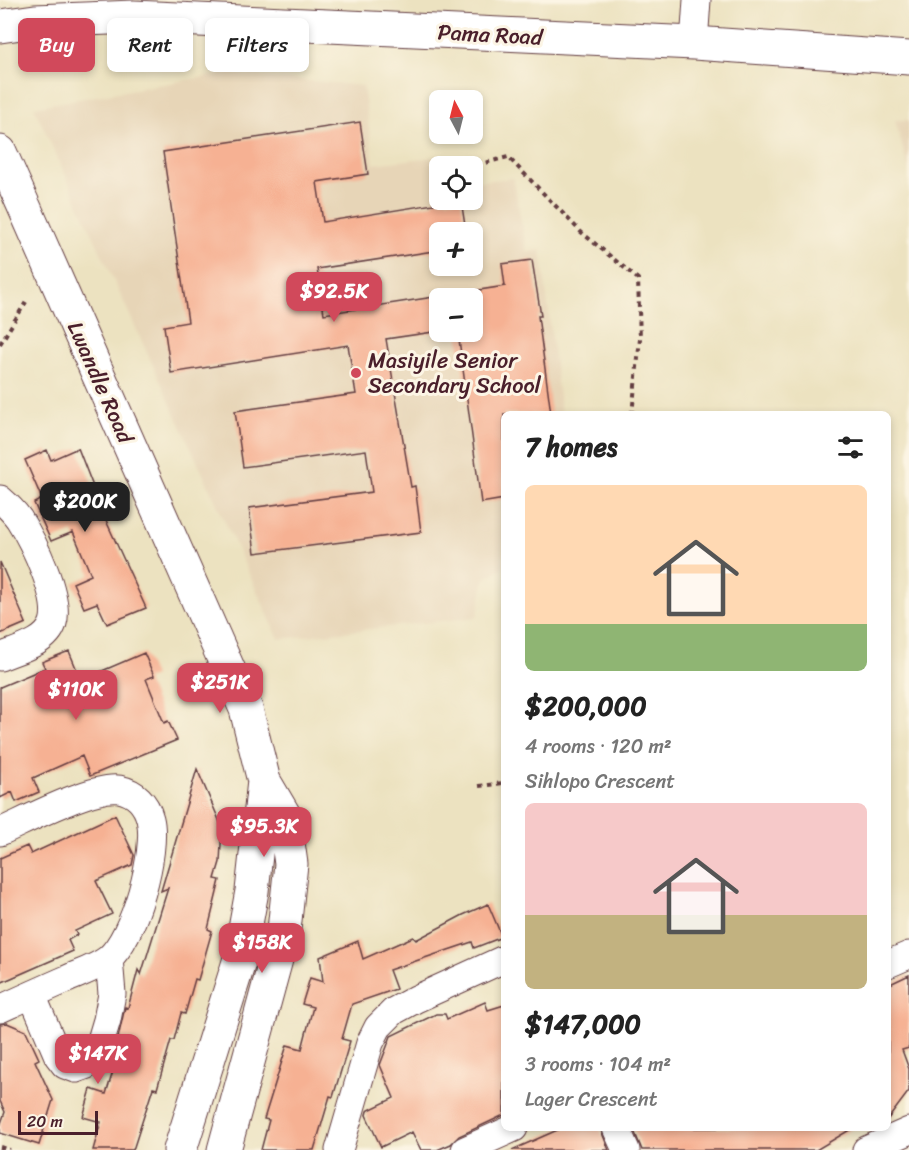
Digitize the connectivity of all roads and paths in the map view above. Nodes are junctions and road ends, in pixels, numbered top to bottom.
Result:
1 (698, 0) edge
2 (0, 26) edge
3 (694, 43) junction
4 (909, 58) edge
5 (0, 152) edge
6 (483, 163) edge
7 (26, 302) dead end
8 (0, 344) edge
9 (632, 411) edge
10 (0, 499) edge
11 (0, 657) edge
12 (264, 781) junction
13 (501, 783) edge
14 (479, 786) dead end
15 (0, 832) edge
16 (909, 955) edge
17 (109, 958) junction
18 (501, 960) edge
19 (891, 963) edge
20 (32, 995) junction
21 (0, 1009) edge
22 (506, 1131) edge
23 (617, 1131) edge
24 (0, 1147) edge
25 (10, 1150) edge
26 (180, 1150) edge
27 (224, 1150) edge
28 (339, 1150) edge
29 (465, 1150) edge
30 (626, 1150) edge

1 - 3 street
2 - 3 street, Pama Road
3 - 4 street, Pama Road
5 - 12 street, Lwandle Road
6 - 9 path
7 - 8 path
10 - 11 street
12 - 26 street, Lwandle Road
12 - 27 street, Lwandle Road
13 - 14 path
15 - 17 street
16 - 19 street
17 - 20 street
17 - 20 street
18 - 28 street
20 - 21 street
22 - 29 street
23 - 30 street
24 - 25 path

